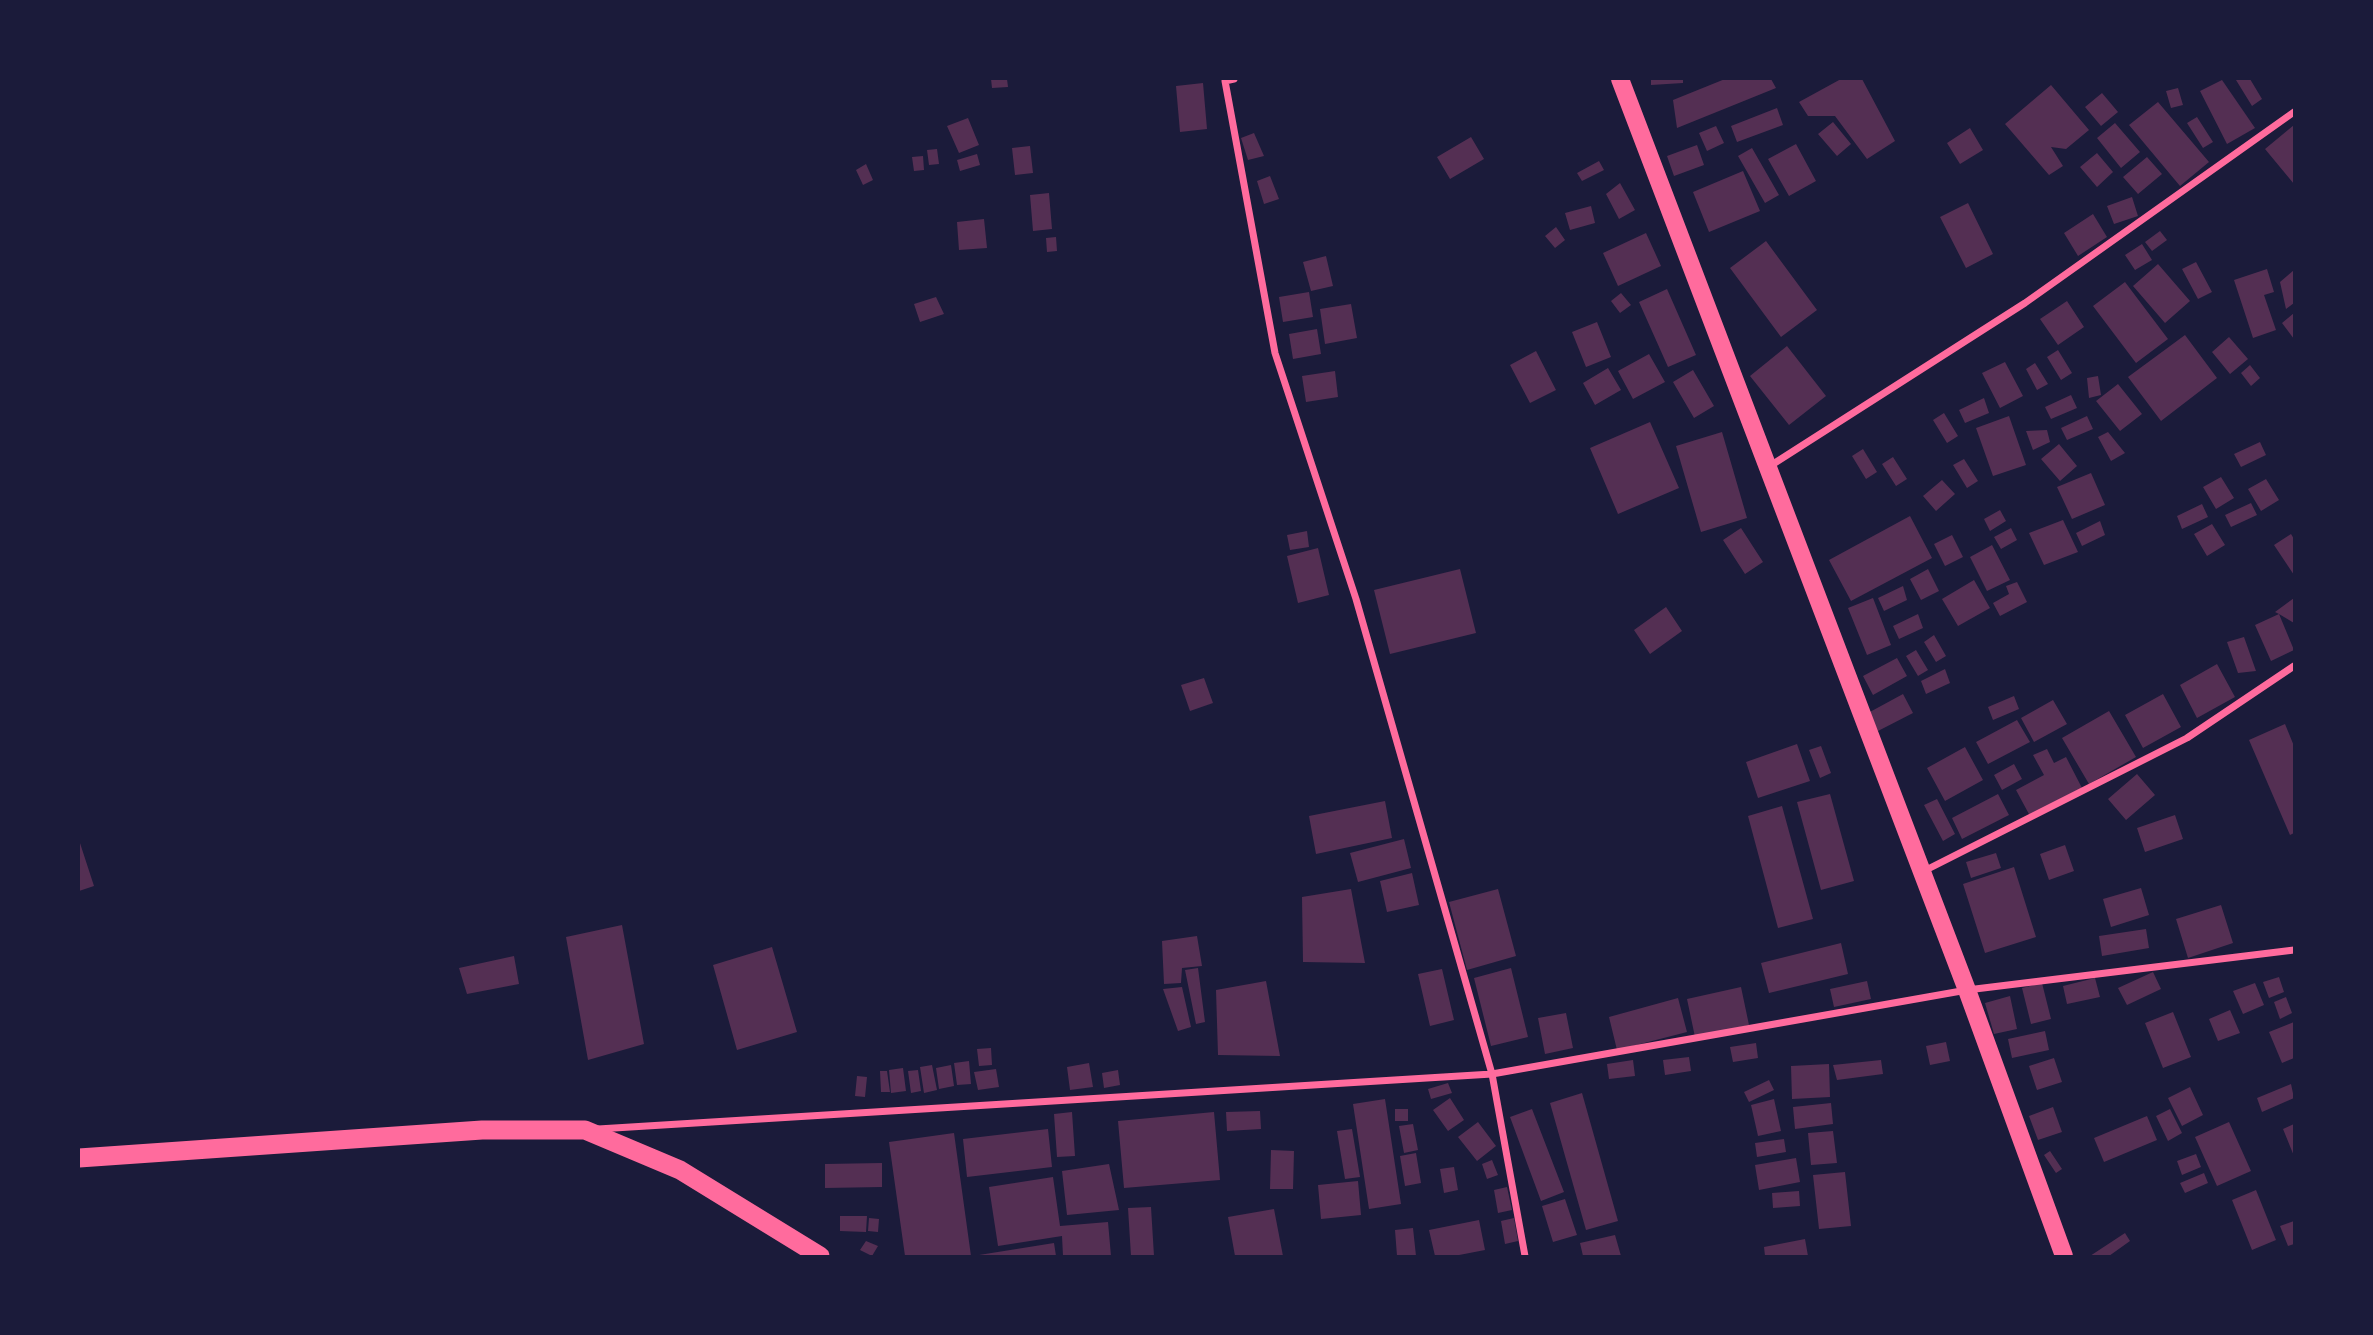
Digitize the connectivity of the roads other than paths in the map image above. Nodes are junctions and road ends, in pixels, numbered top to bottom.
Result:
1 (1234, 79) edge
2 (1620, 79) edge
3 (2294, 112) edge
4 (1768, 467) junction
5 (2294, 666) edge
6 (1921, 873) junction
7 (2294, 950) edge
8 (1967, 990) junction
9 (1492, 1074) junction
10 (585, 1130) junction
11 (79, 1158) edge
12 (820, 1256) edge
13 (1525, 1256) edge
14 (2064, 1256) edge

1 - 9 street
2 - 4 main road
3 - 4 street
4 - 6 main road
5 - 6 street
6 - 8 main road
7 - 8 street
8 - 9 street
8 - 14 main road
9 - 10 street
9 - 13 street
10 - 11 highway
10 - 12 highway

